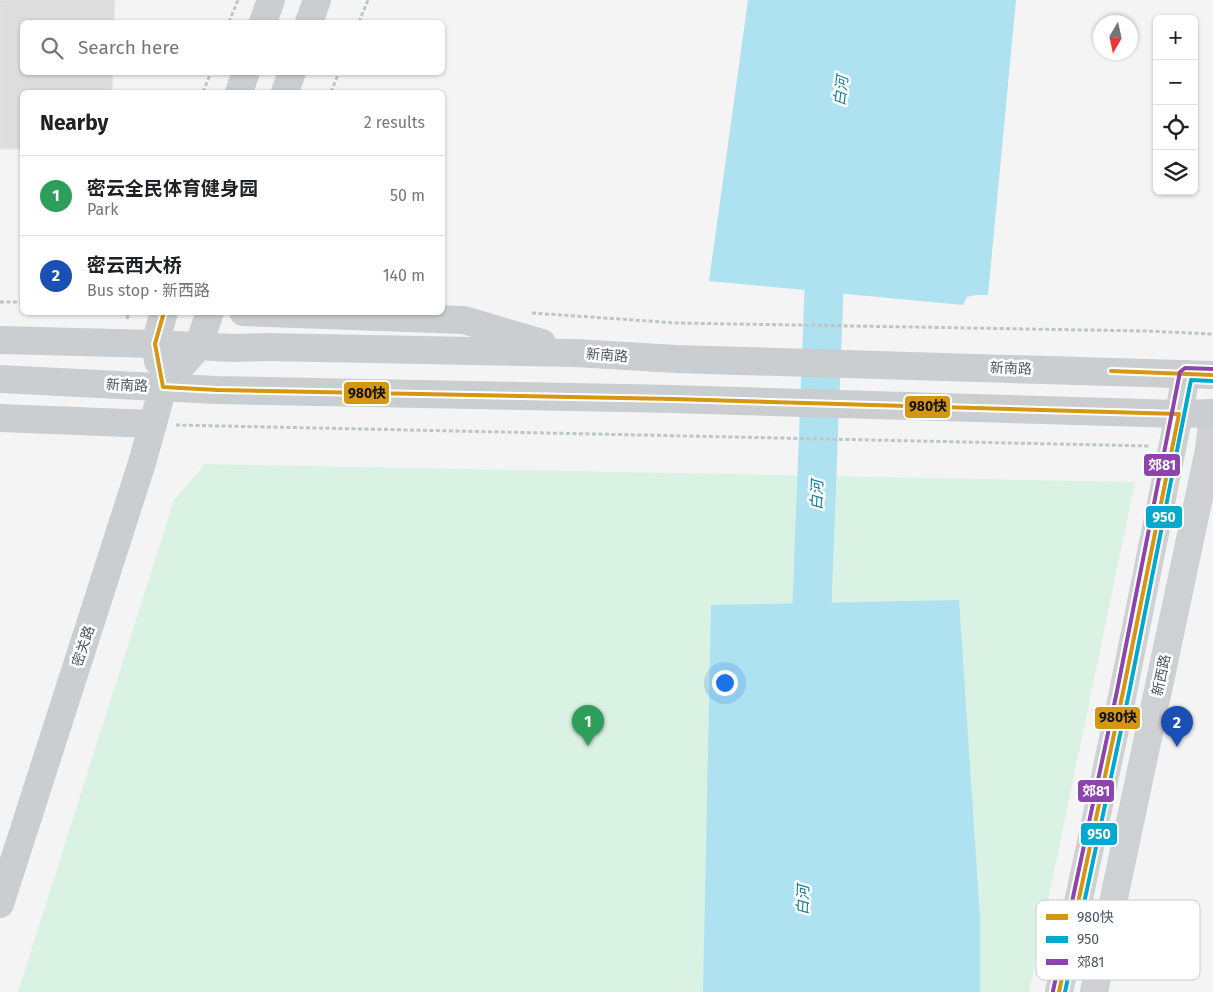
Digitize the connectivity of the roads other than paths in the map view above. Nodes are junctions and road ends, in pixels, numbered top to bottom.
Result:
1 (271, 0) edge
2 (317, 0) edge
3 (264, 20) edge
4 (310, 20) edge
5 (245, 75) edge
6 (291, 75) edge
7 (239, 90) edge
8 (286, 90) edge
9 (163, 315) edge
10 (209, 315) edge
11 (326, 315) edge
12 (0, 340) edge
13 (155, 344) junction
14 (198, 347) junction
15 (575, 353) junction
16 (1186, 374) junction
17 (1213, 375) edge
18 (0, 379) edge
19 (163, 387) junction
20 (1179, 414) junction
21 (1213, 415) edge
22 (0, 418) edge
23 (153, 424) junction
24 (1079, 900) edge
25 (1114, 900) edge
26 (0, 904) edge

1 - 3 main road
2 - 4 main road
5 - 7 main road
6 - 8 main road
9 - 13 main road
10 - 14 main road
11 - 15 main road
12 - 13 main road, 新南路
13 - 14 main road, 新南路
13 - 19 main road
14 - 15 main road, 新南路
14 - 19 main road
15 - 16 main road, 新南路
16 - 17 main road, 新南路
16 - 20 main road
18 - 19 main road, 新南路
19 - 20 main road, 新南路
19 - 23 main road, 密关路
20 - 21 main road, 新南路
20 - 24 main road
21 - 25 main road, 新西路
22 - 23 main road
23 - 26 main road, 密关路

